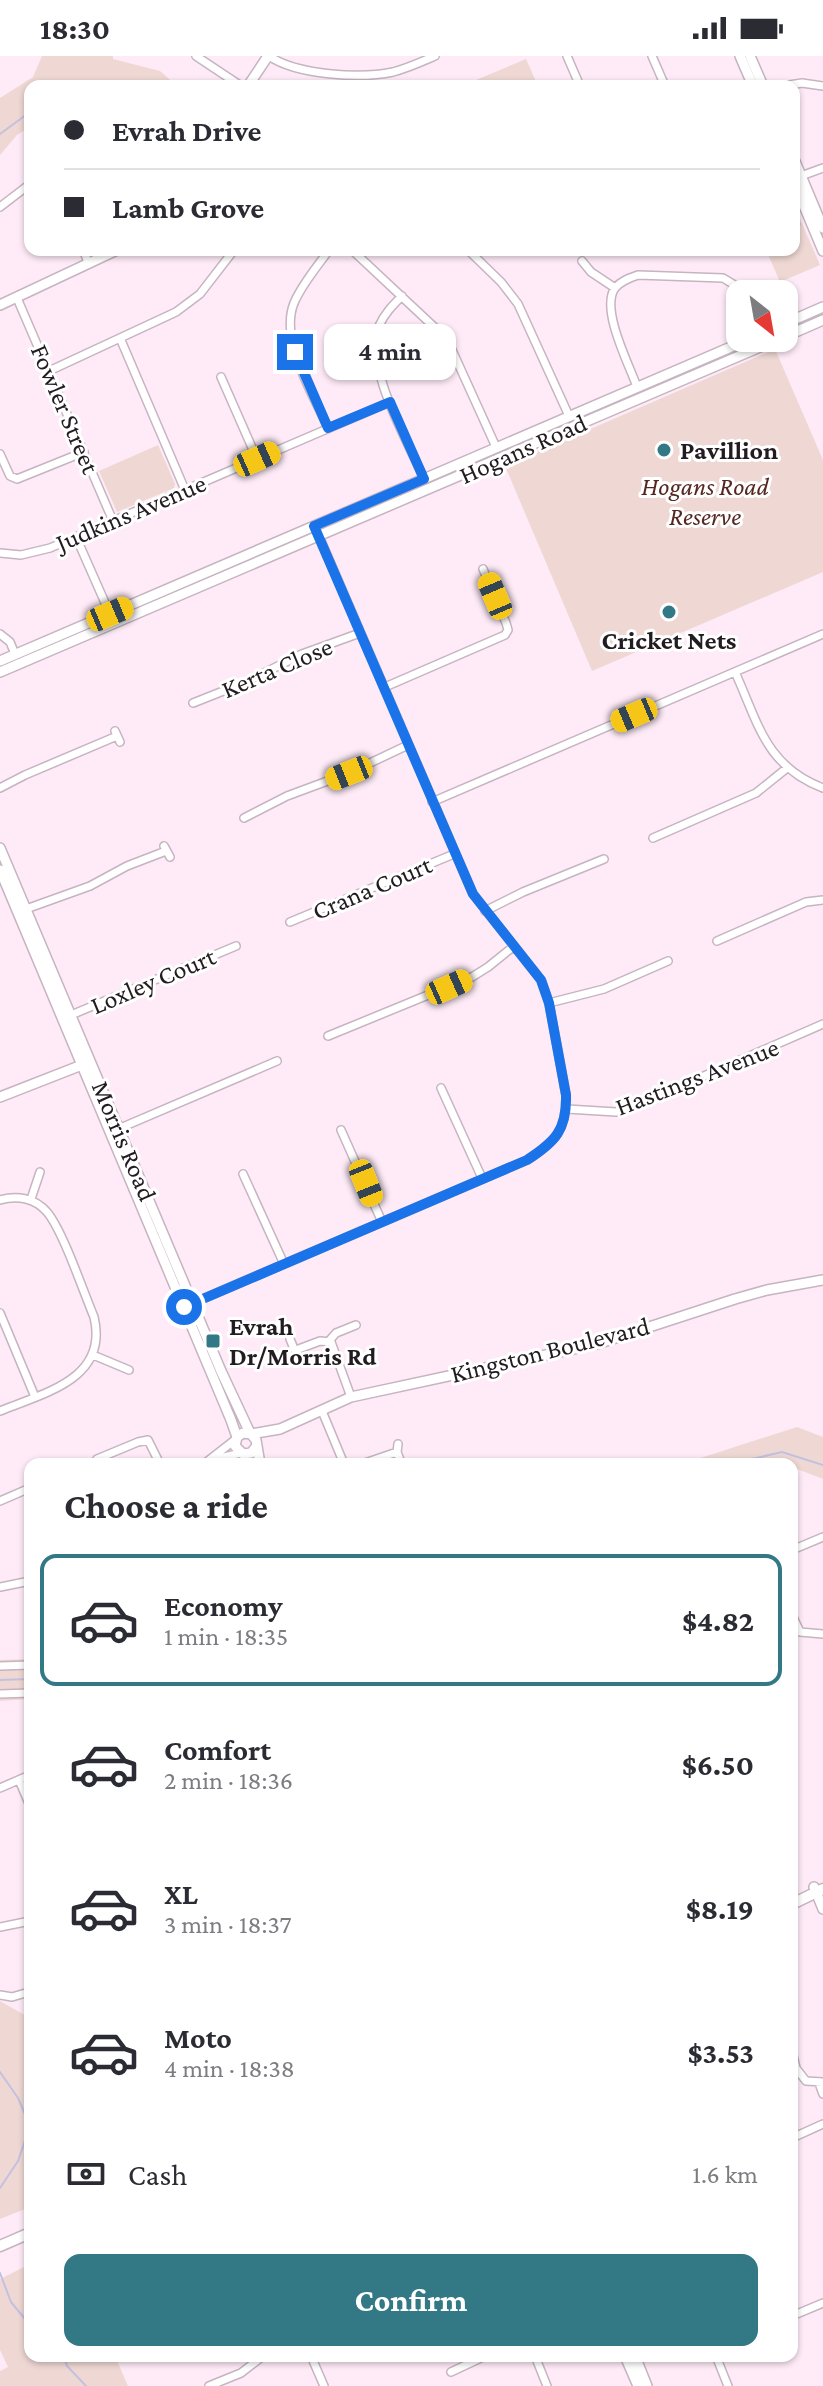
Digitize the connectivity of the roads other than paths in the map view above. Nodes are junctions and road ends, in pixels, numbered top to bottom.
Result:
1 (196, 56) edge
2 (269, 56) edge
3 (435, 56) edge
4 (567, 56) edge
5 (652, 56) edge
6 (740, 56) edge
7 (750, 56) edge
8 (232, 80) edge
9 (252, 80) edge
10 (577, 80) edge
11 (662, 80) edge
12 (750, 80) edge
13 (760, 80) edge
14 (800, 83) edge
15 (823, 86) edge
16 (823, 168) edge
17 (800, 177) edge
18 (800, 186) edge
19 (24, 189) edge
20 (800, 190) edge
21 (0, 207) edge
22 (823, 228) edge
23 (823, 251) edge
24 (86, 256) edge
25 (105, 256) edge
26 (230, 256) edge
27 (325, 256) edge
28 (359, 256) edge
29 (474, 256) edge
30 (582, 261) dead end
31 (89, 264) junction
32 (726, 280) edge
33 (615, 288) junction
34 (402, 296) junction
35 (17, 298) junction
36 (0, 305) edge
37 (823, 307) edge
38 (798, 318) edge
39 (823, 320) edge
40 (798, 330) edge
41 (120, 338) junction
42 (726, 349) edge
43 (747, 352) edge
44 (49, 371) junction
45 (221, 377) dead end
46 (637, 387) junction
47 (390, 402) junction
48 (569, 416) junction
49 (572, 427) junction
50 (328, 428) junction
51 (513, 440) junction
52 (496, 447) junction
53 (523, 450) junction
54 (84, 452) junction
55 (0, 454) edge
56 (257, 459) junction
57 (424, 479) junction
58 (185, 490) junction
59 (113, 521) junction
60 (316, 531) junction
61 (76, 537) junction
62 (0, 553) edge
63 (483, 569) dead end
64 (110, 614) junction
65 (360, 633) junction
66 (507, 633) junction
67 (0, 634) edge
68 (823, 634) edge
69 (517, 637) dead end
70 (15, 654) junction
71 (0, 661) edge
72 (0, 672) edge
73 (735, 672) junction
74 (385, 687) junction
75 (193, 703) dead end
76 (117, 736) dead end
77 (408, 745) junction
78 (787, 768) junction
79 (0, 788) edge
80 (823, 788) edge
81 (432, 802) junction
82 (244, 818) dead end
83 (653, 838) dead end
84 (0, 848) edge
85 (167, 851) dead end
86 (454, 854) junction
87 (604, 859) dead end
88 (0, 870) edge
89 (823, 900) edge
90 (26, 909) junction
91 (485, 911) junction
92 (290, 922) dead end
93 (717, 941) dead end
94 (236, 946) dead end
95 (514, 946) junction
96 (668, 961) dead end
97 (549, 1003) junction
98 (71, 1015) junction
99 (823, 1024) edge
100 (73, 1030) junction
101 (328, 1036) dead end
102 (277, 1061) dead end
103 (86, 1063) junction
104 (441, 1088) dead end
105 (0, 1097) edge
106 (567, 1109) junction
107 (118, 1129) junction
108 (341, 1130) dead end
109 (40, 1172) dead end
110 (243, 1174) dead end
111 (482, 1178) junction
112 (31, 1199) junction
113 (0, 1200) edge
114 (382, 1222) junction
115 (284, 1264) junction
116 (823, 1280) edge
117 (188, 1305) junction
118 (0, 1313) edge
119 (356, 1325) dead end
120 (290, 1339) dead end
121 (329, 1341) junction
122 (296, 1350) junction
123 (93, 1355) junction
124 (299, 1361) dead end
125 (129, 1370) dead end
126 (35, 1397) junction
127 (351, 1397) junction
128 (0, 1411) edge
129 (322, 1411) junction
130 (280, 1429) junction
131 (251, 1434) junction
132 (236, 1438) junction
133 (256, 1447) junction
134 (398, 1452) dead end
135 (244, 1457) edge
136 (99, 1458) edge
137 (158, 1458) edge
138 (211, 1458) edge
139 (259, 1458) edge
140 (342, 1458) edge
141 (380, 1458) edge
142 (24, 1491) edge
143 (0, 1501) edge
144 (823, 1537) edge
145 (798, 1547) edge
146 (24, 1582) edge
147 (0, 1587) edge
148 (798, 1625) edge
149 (823, 1634) edge
150 (24, 1665) edge
151 (0, 1666) edge
152 (24, 1693) edge
153 (0, 1694) edge
154 (24, 1778) edge
155 (19, 1780) junction
156 (0, 1788) edge
157 (24, 1792) edge
158 (819, 1888) edge
159 (798, 1894) edge
160 (798, 1900) edge
161 (823, 1909) edge
162 (24, 1922) edge
163 (0, 1924) edge
164 (24, 1993) edge
165 (0, 1995) edge
166 (798, 2071) edge
167 (821, 2082) edge
168 (823, 2094) edge
169 (821, 2126) edge
170 (798, 2136) edge
171 (823, 2137) edge
172 (24, 2236) edge
173 (5, 2244) edge
174 (823, 2303) edge
175 (798, 2313) edge
176 (255, 2362) edge
177 (314, 2362) edge
178 (472, 2362) edge
179 (537, 2362) edge
180 (628, 2362) edge
181 (637, 2362) edge
182 (718, 2362) edge
183 (451, 2372) dead end
184 (209, 2386) edge
185 (324, 2386) edge
186 (547, 2386) edge
187 (638, 2386) edge
188 (647, 2386) edge
189 (728, 2386) edge

1 - 8 street
2 - 3 street
2 - 9 street
4 - 10 street
5 - 11 street
6 - 12 street
7 - 13 street
14 - 15 street
16 - 17 street
18 - 22 street
19 - 21 street
20 - 23 street
24 - 31 street
25 - 31 street
26 - 41 street
27 - 50 street
28 - 34 street
29 - 48 street
30 - 33 street
31 - 35 street
32 - 33 street
33 - 46 street
34 - 47 street
34 - 52 street
35 - 36 street
35 - 44 street, Fowler Street
37 - 38 street
39 - 40 street, Hogans Road
41 - 44 street
41 - 58 street
42 - 46 street, Hogans Road
43 - 49 street, Hogans Road
44 - 54 street, Fowler Street
45 - 56 street
46 - 48 street, Hogans Road
47 - 50 street, Judkins Avenue
47 - 57 street
48 - 49 street
48 - 51 street, Hogans Road
49 - 53 street, Hogans Road
50 - 56 street, Judkins Avenue
51 - 52 street, Hogans Road
51 - 53 street
52 - 57 street, Hogans Road
53 - 60 street, Hogans Road
54 - 55 street
54 - 59 street, Fowler Street
56 - 58 street, Judkins Avenue
57 - 60 street, Hogans Road
58 - 59 street, Judkins Avenue
59 - 61 street, Judkins Avenue
60 - 64 street, Hogans Road
60 - 65 street
60 - 72 street, Hogans Road
61 - 62 street, Judkins Avenue
61 - 64 street
63 - 66 street
64 - 70 street, Hogans Road
65 - 74 street
65 - 75 street, Kerta Close
66 - 69 street
66 - 74 street
67 - 70 street
68 - 73 street
70 - 71 street, Hogans Road
73 - 78 street
73 - 81 street
74 - 77 street
76 - 79 street
77 - 81 street
77 - 82 street
78 - 80 street
78 - 83 street
81 - 86 street
84 - 90 street, Morris Road
85 - 90 street
86 - 91 street
86 - 92 street, Crana Court
87 - 91 street
88 - 100 street, Morris Road
89 - 93 street
90 - 98 street, Morris Road
91 - 95 street
94 - 98 street, Loxley Court
95 - 97 street
95 - 101 street
96 - 97 street
97 - 106 street
98 - 100 street, Morris Road
99 - 106 street, Hastings Avenue
100 - 103 street, Morris Road
102 - 107 street
103 - 105 street
103 - 107 street, Morris Road
103 - 117 street, Morris Road
104 - 111 street
106 - 111 street
107 - 117 street, Morris Road
108 - 114 street
109 - 112 street
110 - 115 street
111 - 114 street
112 - 113 street
112 - 123 street
114 - 115 street
115 - 117 street
116 - 127 street, Kingston Boulevard
117 - 131 street, Morris Road
117 - 132 street, Morris Road
118 - 126 street
119 - 121 street
120 - 122 street
121 - 122 street
121 - 127 street
122 - 124 street
123 - 125 street
123 - 126 street
126 - 128 street
127 - 129 street, Kingston Boulevard
129 - 130 street, Kingston Boulevard
129 - 140 street
130 - 131 street, Kingston Boulevard
130 - 133 street, Kingston Boulevard
131 - 132 street
131 - 133 street
132 - 135 street
132 - 138 street
133 - 135 street
133 - 139 street
134 - 141 street
136 - 137 street
142 - 143 street
144 - 145 street
146 - 147 street
148 - 149 street
150 - 151 street
152 - 153 street
154 - 155 street
155 - 156 street
155 - 157 street
158 - 159 main road
158 - 160 main road
158 - 161 street
162 - 163 street
164 - 165 street
166 - 167 street
167 - 168 street
169 - 170 street
169 - 171 street
172 - 173 main road
174 - 175 street
176 - 184 street
177 - 185 street
178 - 183 street
179 - 186 street
180 - 187 street
181 - 188 street
182 - 189 street

